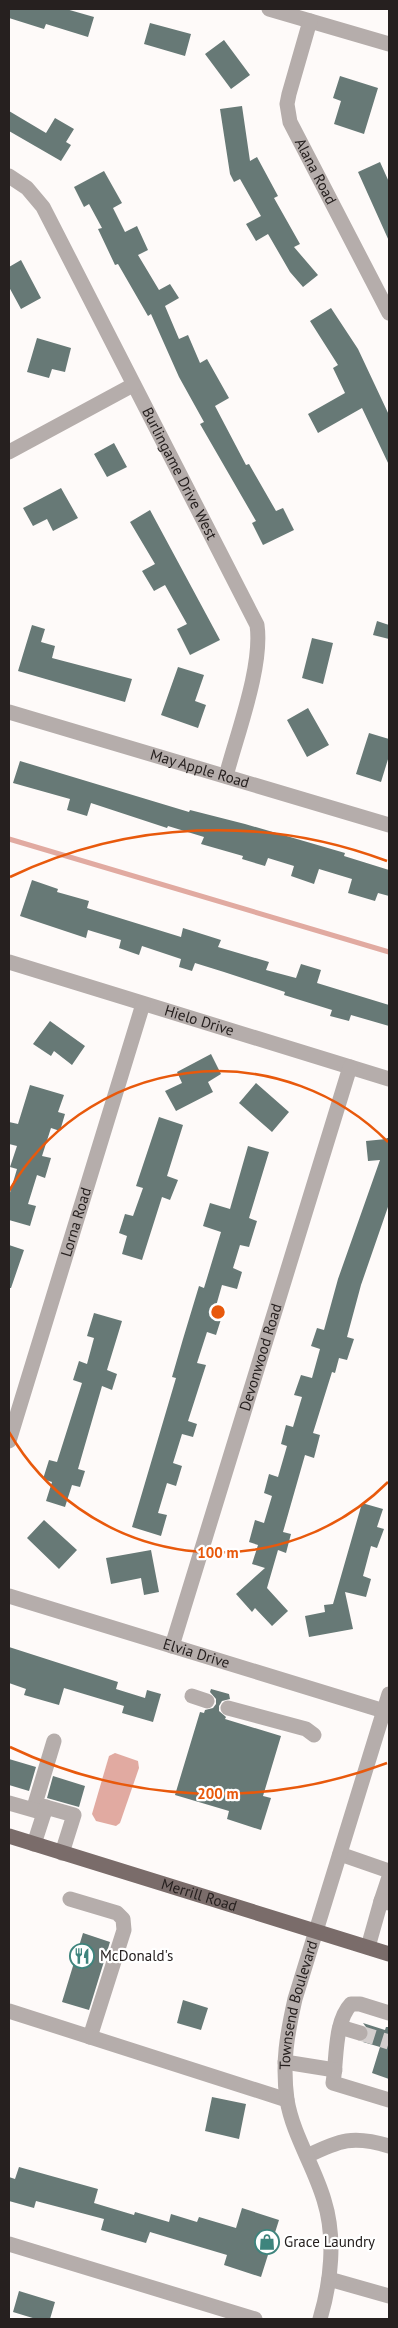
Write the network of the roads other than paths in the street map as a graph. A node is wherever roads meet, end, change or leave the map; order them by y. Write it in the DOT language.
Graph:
graph roads {
  1 [pos="269,9"];
  2 [pos="310,21"];
  3 [pos="389,44"];
  4 [pos="9,176"];
  5 [pos="389,313"];
  6 [pos="133,385"];
  7 [pos="9,452"];
  8 [pos="9,712"];
  9 [pos="226,776"];
  10 [pos="389,825"];
  11 [pos="9,962"];
  12 [pos="143,1004"];
  13 [pos="350,1067"];
  14 [pos="389,1079"];
  15 [pos="9,1441"];
  16 [pos="9,1596"];
  17 [pos="172,1646"];
  18 [pos="389,1694"];
  19 [pos="192,1696"];
  20 [pos="208,1701"];
  21 [pos="228,1708"];
  22 [pos="384,1712"];
  23 [pos="314,1735"];
  24 [pos="54,1741"];
  25 [pos="9,1803"];
  26 [pos="45,1810"];
  27 [pos="9,1836"];
  28 [pos="34,1844"];
  29 [pos="62,1853"];
  30 [pos="340,1854"];
  31 [pos="389,1871"];
  32 [pos="389,1877"];
  33 [pos="70,1899"];
  34 [pos="385,1902"];
  35 [pos="316,1931"];
  36 [pos="368,1947"];
  37 [pos="389,1954"];
  38 [pos="9,2011"];
  39 [pos="389,2013"];
  40 [pos="340,2027"];
  41 [pos="360,2033"];
  42 [pos="90,2037"];
  43 [pos="285,2062"];
  44 [pos="335,2070"];
  45 [pos="288,2100"];
  46 [pos="389,2100"];
  47 [pos="389,2146"];
  48 [pos="307,2156"];
  49 [pos="9,2244"];
  50 [pos="329,2279"];
  51 [pos="389,2296"];
  52 [pos="213,2313"];
  53 [pos="255,2319"];
  54 [pos="320,2319"];
  1 -- 2 [label="street"];
  2 -- 3 [label="street"];
  2 -- 5 [label="street, Alana Road"];
  4 -- 6 [label="street, Burlingame Drive West"];
  6 -- 7 [label="street"];
  6 -- 9 [label="street, Burlingame Drive West"];
  8 -- 9 [label="street, May Apple Road"];
  9 -- 10 [label="street, May Apple Road"];
  11 -- 12 [label="street, Hielo Drive"];
  12 -- 13 [label="street, Hielo Drive"];
  12 -- 15 [label="street, Lorna Road"];
  13 -- 14 [label="street, Hielo Drive"];
  13 -- 17 [label="street, Devonwood Road"];
  16 -- 17 [label="street, Elvia Drive"];
  17 -- 22 [label="street, Elvia Drive"];
  18 -- 22 [label="street, Townsend Boulevard"];
  19 -- 20 [label="street"];
  21 -- 23 [label="street"];
  22 -- 30 [label="street, Townsend Boulevard"];
  24 -- 26 [label="street"];
  25 -- 26 [label="street"];
  26 -- 28 [label="street"];
  26 -- 29 [label="street"];
  27 -- 28 [label="main road, Merrill Road"];
  28 -- 29 [label="main road, Merrill Road"];
  29 -- 35 [label="main road, Merrill Road"];
  30 -- 31 [label="street"];
  30 -- 35 [label="street, Townsend Boulevard"];
  32 -- 34 [label="street"];
  33 -- 42 [label="street"];
  34 -- 36 [label="street"];
  35 -- 36 [label="main road, Merrill Road"];
  35 -- 43 [label="street, Townsend Boulevard"];
  36 -- 37 [label="main road, Merrill Road"];
  38 -- 42 [label="street"];
  39 -- 40 [label="street"];
  40 -- 41 [label="street"];
  40 -- 44 [label="street"];
  42 -- 45 [label="street"];
  43 -- 44 [label="street"];
  43 -- 45 [label="street, Townsend Boulevard"];
  44 -- 46 [label="street"];
  45 -- 48 [label="street, Townsend Boulevard"];
  47 -- 48 [label="street"];
  48 -- 50 [label="street, Townsend Boulevard"];
  49 -- 52 [label="street"];
  50 -- 51 [label="street"];
  50 -- 54 [label="street, Townsend Boulevard"];
  52 -- 53 [label="street"];
}
